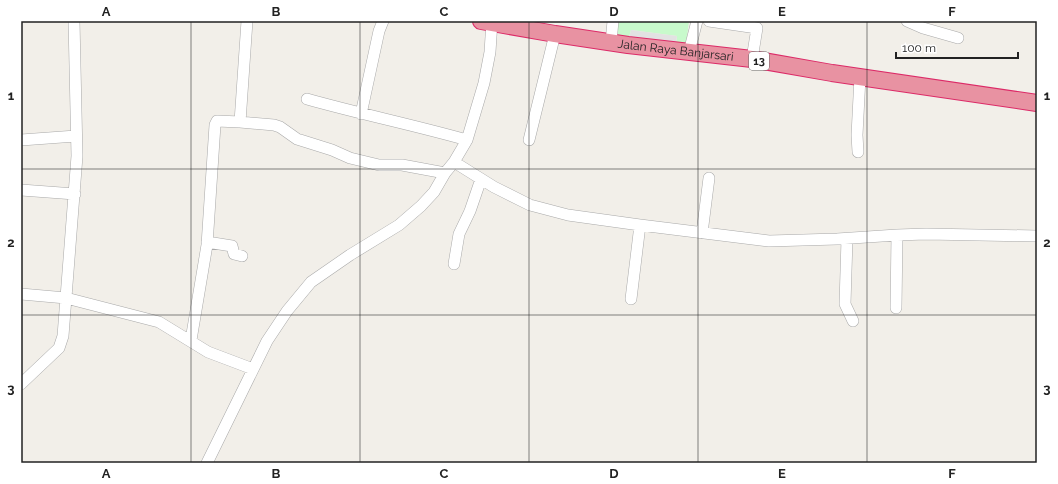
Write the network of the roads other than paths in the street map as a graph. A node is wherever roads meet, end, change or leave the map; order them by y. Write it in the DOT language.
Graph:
graph roads {
  1 [pos="74,21"];
  2 [pos="247,21"];
  3 [pos="383,21"];
  4 [pos="613,21"];
  5 [pos="697,21"];
  6 [pos="709,21"];
  7 [pos="907,21"];
  8 [pos="488,22"];
  9 [pos="758,24"];
  10 [pos="555,34"];
  11 [pos="958,38"];
  12 [pos="611,42"];
  13 [pos="689,52"];
  14 [pos="752,59"];
  15 [pos="860,77"];
  16 [pos="306,99"];
  17 [pos="1037,103"];
  18 [pos="361,114"];
  19 [pos="246,122"];
  20 [pos="76,136"];
  21 [pos="21,140"];
  22 [pos="467,140"];
  23 [pos="529,140"];
  24 [pos="858,152"];
  25 [pos="454,162"];
  26 [pos="445,173"];
  27 [pos="709,178"];
  28 [pos="481,179"];
  29 [pos="21,190"];
  30 [pos="74,194"];
  31 [pos="640,225"];
  32 [pos="702,233"];
  33 [pos="897,235"];
  34 [pos="1037,236"];
  35 [pos="847,239"];
  36 [pos="207,242"];
  37 [pos="242,256"];
  38 [pos="454,264"];
  39 [pos="21,294"];
  40 [pos="66,298"];
  41 [pos="631,299"];
  42 [pos="896,308"];
  43 [pos="853,321"];
  44 [pos="191,340"];
  45 [pos="253,369"];
  46 [pos="21,384"];
  47 [pos="207,463"];
  1 -- 20 [label="street"];
  2 -- 19 [label="street"];
  3 -- 18 [label="street"];
  4 -- 12 [label="street"];
  5 -- 13 [label="street"];
  6 -- 9 [label="street"];
  7 -- 11 [label="street"];
  8 -- 10 [label="highway, Jalan Raya Banjarsari / 13"];
  8 -- 22 [label="street"];
  9 -- 14 [label="street"];
  10 -- 12 [label="highway, Jalan Raya Banjarsari / 13"];
  10 -- 23 [label="street"];
  12 -- 13 [label="highway, Jalan Raya Banjarsari / 13"];
  13 -- 14 [label="highway, Jalan Raya Banjarsari / 13"];
  14 -- 15 [label="highway, Jalan Raya Banjarsari / 13"];
  15 -- 17 [label="highway, Jalan Raya Banjarsari / 13"];
  15 -- 24 [label="street"];
  16 -- 18 [label="street"];
  18 -- 22 [label="street"];
  19 -- 26 [label="street"];
  19 -- 36 [label="street"];
  20 -- 21 [label="street"];
  20 -- 30 [label="street"];
  22 -- 25 [label="street"];
  25 -- 26 [label="street"];
  25 -- 28 [label="street"];
  26 -- 45 [label="street"];
  27 -- 32 [label="street"];
  28 -- 31 [label="street"];
  28 -- 38 [label="street"];
  29 -- 30 [label="street"];
  30 -- 40 [label="street"];
  31 -- 32 [label="street"];
  31 -- 41 [label="street"];
  32 -- 35 [label="street"];
  33 -- 34 [label="street"];
  33 -- 35 [label="street"];
  33 -- 42 [label="street"];
  35 -- 43 [label="street"];
  36 -- 37 [label="street"];
  36 -- 44 [label="street"];
  39 -- 40 [label="street"];
  40 -- 44 [label="street"];
  40 -- 46 [label="street"];
  44 -- 45 [label="street"];
  45 -- 47 [label="street"];
}
